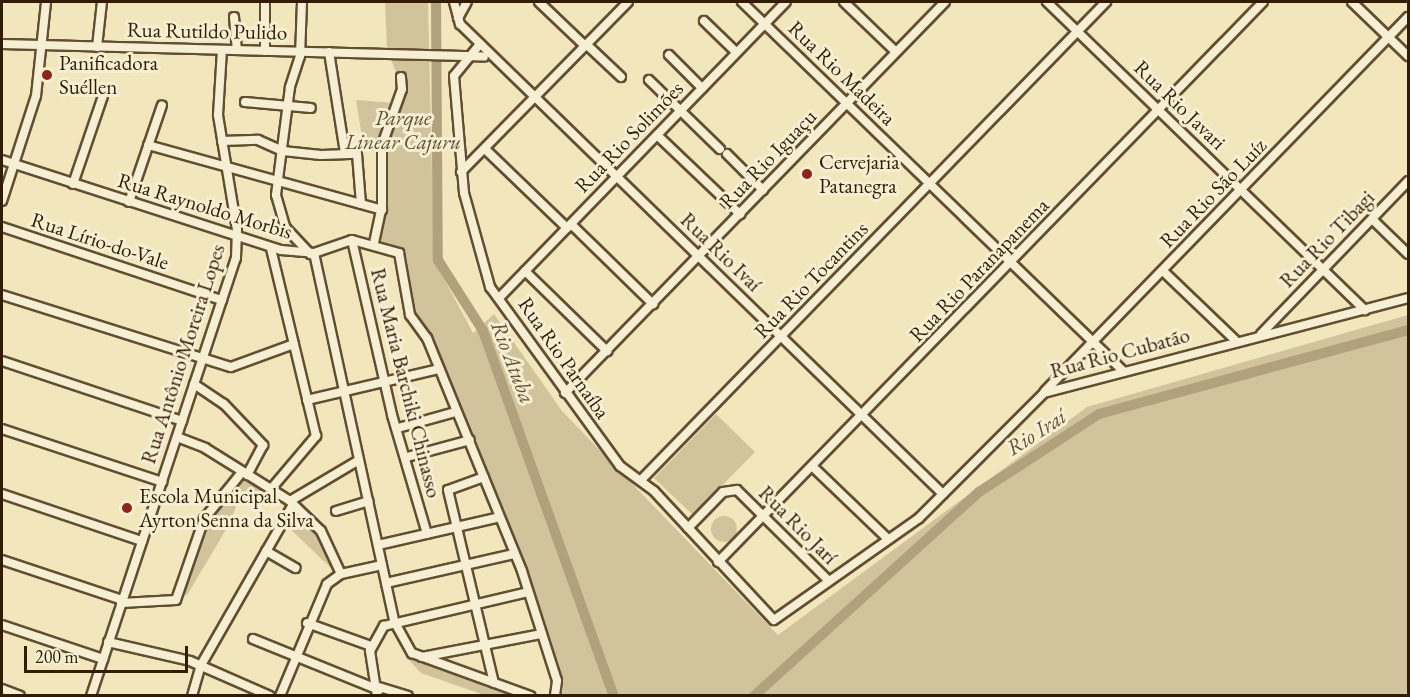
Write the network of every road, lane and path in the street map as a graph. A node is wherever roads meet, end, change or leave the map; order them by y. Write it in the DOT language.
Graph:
graph roads {
  1 [pos="46,2"];
  2 [pos="102,2"];
  3 [pos="265,2"];
  4 [pos="302,2"];
  5 [pos="454,2"];
  6 [pos="467,2"];
  7 [pos="539,2"];
  8 [pos="628,2"];
  9 [pos="742,2"];
  10 [pos="786,2"];
  11 [pos="844,2"];
  12 [pos="945,2"];
  13 [pos="1047,2"];
  14 [pos="1106,2"];
  15 [pos="1263,2"];
  16 [pos="1352,2"];
  17 [pos="234,17"];
  18 [pos="1408,17"];
  19 [pos="458,18"];
  20 [pos="704,21"];
  21 [pos="764,23"];
  22 [pos="1077,31"];
  23 [pos="1389,37"];
  24 [pos="2,44"];
  25 [pos="42,45"];
  26 [pos="585,45"];
  27 [pos="97,46"];
  28 [pos="222,50"];
  29 [pos="237,50"];
  30 [pos="265,51"];
  31 [pos="481,51"];
  32 [pos="301,52"];
  33 [pos="330,52"];
  34 [pos="736,52"];
  35 [pos="896,52"];
  36 [pos="669,54"];
  37 [pos="468,56"];
  38 [pos="1408,56"];
  39 [pos="401,77"];
  40 [pos="621,77"];
  41 [pos="649,80"];
  42 [pos="702,88"];
  43 [pos="103,96"];
  44 [pos="535,97"];
  45 [pos="245,102"];
  46 [pos="288,104"];
  47 [pos="847,104"];
  48 [pos="162,105"];
  49 [pos="311,108"];
  50 [pos="680,110"];
  51 [pos="1159,110"];
  52 [pos="657,135"];
  53 [pos="222,141"];
  54 [pos="148,145"];
  55 [pos="485,149"];
  56 [pos="283,150"];
  57 [pos="345,153"];
  58 [pos="2,160"];
  59 [pos="14,164"];
  60 [pos="227,170"];
  61 [pos="461,172"];
  62 [pos="617,176"];
  63 [pos="1408,181"];
  64 [pos="277,183"];
  65 [pos="929,183"];
  66 [pos="74,184"];
  67 [pos="763,190"];
  68 [pos="1242,190"];
  69 [pos="2,201"];
  70 [pos="129,202"];
  71 [pos="361,204"];
  72 [pos="382,210"];
  73 [pos="740,214"];
  74 [pos="1372,219"];
  75 [pos="569,226"];
  76 [pos="2,227"];
  77 [pos="238,238"];
  78 [pos="352,240"];
  79 [pos="374,243"];
  80 [pos="271,248"];
  81 [pos="312,254"];
  82 [pos="1408,254"];
  83 [pos="699,256"];
  84 [pos="1011,262"];
  85 [pos="1322,268"];
  86 [pos="525,271"];
  87 [pos="1163,271"];
  88 [pos="2,295"];
  89 [pos="499,298"];
  90 [pos="1408,298"];
  91 [pos="222,300"];
  92 [pos="653,303"];
  93 [pos="1365,310"];
  94 [pos="1267,330"];
  95 [pos="782,335"];
  96 [pos="1235,340"];
  97 [pos="1095,343"];
  98 [pos="294,344"];
  99 [pos="607,351"];
  100 [pos="2,361"];
  101 [pos="202,362"];
  102 [pos="439,369"];
  103 [pos="1123,371"];
  104 [pos="383,382"];
  105 [pos="194,384"];
  106 [pos="344,391"];
  107 [pos="566,393"];
  108 [pos="1044,393"];
  109 [pos="307,400"];
  110 [pos="455,412"];
  111 [pos="864,414"];
  112 [pos="182,421"];
  113 [pos="398,428"];
  114 [pos="2,429"];
  115 [pos="177,437"];
  116 [pos="470,440"];
  117 [pos="407,457"];
  118 [pos="359,460"];
  119 [pos="813,467"];
  120 [pos="245,473"];
  121 [pos="484,477"];
  122 [pos="641,480"];
  123 [pos="162,482"];
  124 [pos="271,489"];
  125 [pos="2,494"];
  126 [pos="943,494"];
  127 [pos="368,501"];
  128 [pos="291,503"];
  129 [pos="336,511"];
  130 [pos="765,516"];
  131 [pos="496,518"];
  132 [pos="460,526"];
  133 [pos="688,528"];
  134 [pos="427,534"];
  135 [pos="887,538"];
  136 [pos="142,541"];
  137 [pos="378,545"];
  138 [pos="266,551"];
  139 [pos="513,554"];
  140 [pos="2,560"];
  141 [pos="718,562"];
  142 [pos="468,564"];
  143 [pos="382,565"];
  144 [pos="296,568"];
  145 [pos="341,574"];
  146 [pos="829,581"];
  147 [pos="386,583"];
  148 [pos="528,592"];
  149 [pos="122,602"];
  150 [pos="477,603"];
  151 [pos="774,620"];
  152 [pos="394,621"];
  153 [pos="307,623"];
  154 [pos="2,625"];
  155 [pos="542,634"];
  156 [pos="253,639"];
  157 [pos="108,642"];
  158 [pos="486,645"];
  159 [pos="371,646"];
  160 [pos="421,657"];
  161 [pos="103,659"];
  162 [pos="298,660"];
  163 [pos="201,664"];
  164 [pos="494,682"];
  165 [pos="2,689"];
  166 [pos="378,691"];
  167 [pos="20,696"];
  168 [pos="91,696"];
  169 [pos="192,696"];
  170 [pos="270,696"];
  171 [pos="280,696"];
  172 [pos="408,696"];
  173 [pos="530,696"];
  174 [pos="555,696"];
  1 -- 25 [label="street"];
  2 -- 27 [label="street"];
  3 -- 30 [label="street"];
  4 -- 32 [label="street"];
  5 -- 19 [label="street"];
  6 -- 19 [label="street"];
  7 -- 26 [label="street"];
  8 -- 26 [label="street"];
  9 -- 21 [label="street, Rua Rio Madeira"];
  10 -- 21 [label="street, Rua Rio Solimões"];
  11 -- 35 [label="street"];
  12 -- 35 [label="street, Rua Rio Iguaçu"];
  13 -- 22 [label="street, Rua Rio Javari"];
  14 -- 22 [label="street, Rua Rio Tocantins"];
  15 -- 51 [label="street, Rua Rio Paranapanema"];
  16 -- 23 [label="street"];
  17 -- 29 [label="street"];
  18 -- 23 [label="street, Rua Rio São Luíz"];
  19 -- 31 [label="street, Rua Rio Ivaí"];
  20 -- 34 [label="street"];
  21 -- 34 [label="street, Rua Rio Solimões"];
  21 -- 47 [label="street, Rua Rio Madeira"];
  22 -- 51 [label="street, Rua Rio Javari"];
  22 -- 65 [label="street, Rua Rio Tocantins"];
  23 -- 38 [label="street"];
  23 -- 68 [label="street, Rua Rio São Luíz"];
  24 -- 25 [label="street, Rua Rutildo Pulido"];
  25 -- 27 [label="street, Rua Rutildo Pulido"];
  25 -- 59 [label="street"];
  26 -- 40 [label="street"];
  26 -- 44 [label="street"];
  27 -- 28 [label="street, Rua Rutildo Pulido"];
  28 -- 29 [label="street, Rua Rutildo Pulido"];
  28 -- 53 [label="street, Rua Antônio Moreira Lopes"];
  29 -- 30 [label="street, Rua Rutildo Pulido"];
  30 -- 32 [label="street, Rua Rutildo Pulido"];
  31 -- 37 [label="street"];
  31 -- 44 [label="street, Rua Rio Ivaí"];
  32 -- 33 [label="street, Rua Rutildo Pulido"];
  32 -- 46 [label="street"];
  33 -- 37 [label="street, Rua Rutildo Pulido"];
  33 -- 57 [label="street"];
  34 -- 42 [label="street, Rua Rio Solimões"];
  35 -- 47 [label="street, Rua Rio Iguaçu"];
  36 -- 42 [label="street"];
  37 -- 61 [label="street, Rua Rio Parnaíba"];
  39 -- 72 [label="street"];
  41 -- 50 [label="street"];
  42 -- 50 [label="street, Rua Rio Solimões"];
  43 -- 66 [label="street"];
  44 -- 55 [label="street"];
  44 -- 62 [label="street, Rua Rio Ivaí"];
  45 -- 46 [label="street"];
  46 -- 49 [label="street"];
  46 -- 56 [label="street"];
  47 -- 65 [label="street, Rua Rio Madeira"];
  47 -- 67 [label="street, Rua Rio Iguaçu"];
  48 -- 54 [label="street"];
  50 -- 52 [label="street, Rua Rio Solimões"];
  50 -- 67 [label="street"];
  51 -- 68 [label="street, Rua Rio Javari"];
  51 -- 84 [label="street, Rua Rio Paranapanema"];
  52 -- 62 [label="street, Rua Rio Solimões"];
  52 -- 73 [label="street"];
  53 -- 56 [label="street"];
  53 -- 60 [label="street, Rua Antônio Moreira Lopes"];
  54 -- 60 [label="street"];
  54 -- 70 [label="street"];
  55 -- 61 [label="street"];
  55 -- 75 [label="street"];
  56 -- 57 [label="street"];
  56 -- 64 [label="street"];
  57 -- 71 [label="street"];
  58 -- 59 [label="street, Rua Raynoldo Morbis"];
  59 -- 66 [label="street, Rua Raynoldo Morbis"];
  59 -- 69 [label="street"];
  60 -- 64 [label="street"];
  60 -- 77 [label="street, Rua Antônio Moreira Lopes"];
  61 -- 89 [label="street, Rua Rio Parnaíba"];
  62 -- 75 [label="street, Rua Rio Solimões"];
  62 -- 83 [label="street, Rua Rio Ivaí"];
  63 -- 74 [label="street, Rua Rio Tibagi"];
  64 -- 71 [label="street"];
  64 -- 81 [label="street"];
  65 -- 84 [label="street, Rua Rio Madeira"];
  65 -- 95 [label="street, Rua Rio Tocantins"];
  66 -- 70 [label="street, Rua Raynoldo Morbis"];
  67 -- 73 [label="street, Rua Rio Iguaçu"];
  68 -- 85 [label="street, Rua Rio Javari"];
  68 -- 87 [label="street, Rua Rio São Luíz"];
  70 -- 77 [label="street, Rua Raynoldo Morbis"];
  71 -- 72 [label="street"];
  72 -- 79 [label="street"];
  73 -- 83 [label="street, Rua Rio Iguaçu"];
  74 -- 82 [label="street"];
  74 -- 85 [label="street, Rua Rio Tibagi"];
  75 -- 86 [label="street, Rua Rio Solimões"];
  75 -- 92 [label="street"];
  76 -- 91 [label="street, Rua Lírio-do-Vale"];
  77 -- 80 [label="street, Rua Raynoldo Morbis"];
  77 -- 91 [label="street, Rua Antônio Moreira Lopes"];
  78 -- 79 [label="street, Rua Raynoldo Morbis"];
  78 -- 81 [label="street, Rua Raynoldo Morbis"];
  78 -- 104 [label="street, Rua Maria Barchiki Chinasso"];
  79 -- 102 [label="street, Rua Raynoldo Morbis"];
  80 -- 81 [label="street, Rua Raynoldo Morbis"];
  80 -- 98 [label="street"];
  81 -- 106 [label="street"];
  83 -- 92 [label="street, Rua Rio Iguaçu"];
  83 -- 95 [label="street, Rua Rio Ivaí"];
  84 -- 97 [label="street, Rua Rio Madeira"];
  84 -- 111 [label="street, Rua Rio Paranapanema"];
  85 -- 93 [label="street, Rua Rio Javari"];
  85 -- 94 [label="street, Rua Rio Tibagi"];
  86 -- 89 [label="street, Rua Rio Solimões"];
  86 -- 99 [label="street"];
  87 -- 96 [label="street"];
  87 -- 97 [label="street, Rua Rio São Luíz"];
  88 -- 101 [label="street"];
  89 -- 107 [label="street, Rua Rio Parnaíba"];
  90 -- 93 [label="street, Rua Rio Cubatão"];
  91 -- 101 [label="street, Rua Antônio Moreira Lopes"];
  92 -- 99 [label="street, Rua Rio Iguaçu"];
  93 -- 94 [label="street, Rua Rio Cubatão"];
  94 -- 96 [label="street, Rua Rio Cubatão"];
  95 -- 111 [label="street, Rua Rio Ivaí"];
  95 -- 122 [label="street, Rua Rio Tocantins"];
  96 -- 103 [label="street, Rua Rio Cubatão"];
  97 -- 103 [label="street, Rua Rio Madeira"];
  97 -- 108 [label="street, Rua Rio São Luíz"];
  98 -- 101 [label="street"];
  98 -- 109 [label="street"];
  99 -- 107 [label="street, Rua Rio Iguaçu"];
  100 -- 112 [label="street"];
  101 -- 105 [label="street, Rua Antônio Moreira Lopes"];
  102 -- 104 [label="street"];
  102 -- 110 [label="street"];
  103 -- 108 [label="street, Rua Rio Cubatão"];
  104 -- 106 [label="street"];
  104 -- 113 [label="street, Rua Maria Barchiki Chinasso"];
  105 -- 112 [label="street, Rua Antônio Moreira Lopes"];
  105 -- 120 [label="street"];
  106 -- 109 [label="street"];
  106 -- 118 [label="street"];
  107 -- 122 [label="street, Rua Rio Parnaíba"];
  108 -- 126 [label="street, Rua Rio Cubatão"];
  109 -- 124 [label="street"];
  110 -- 113 [label="street"];
  110 -- 116 [label="street"];
  111 -- 119 [label="street, Rua Rio Paranapanema"];
  111 -- 126 [label="street, Rua Rio Ivaí"];
  112 -- 115 [label="street, Rua Antônio Moreira Lopes"];
  113 -- 117 [label="street, Rua Maria Barchiki Chinasso"];
  114 -- 123 [label="street"];
  115 -- 120 [label="street"];
  115 -- 123 [label="street, Rua Antônio Moreira Lopes"];
  116 -- 117 [label="street"];
  116 -- 121 [label="street"];
  117 -- 134 [label="street, Rua Maria Barchiki Chinasso"];
  118 -- 127 [label="street"];
  118 -- 128 [label="street"];
  119 -- 130 [label="street, Rua Rio Paranapanema"];
  119 -- 135 [label="street"];
  120 -- 124 [label="street"];
  120 -- 149 [label="street"];
  121 -- 131 [label="street"];
  121 -- 132 [label="street"];
  122 -- 133 [label="street, Rua Rio Parnaíba"];
  123 -- 136 [label="street, Rua Antônio Moreira Lopes"];
  124 -- 128 [label="street"];
  125 -- 136 [label="street"];
  126 -- 135 [label="street, Rua Rio Cubatão"];
  127 -- 129 [label="street"];
  127 -- 137 [label="street"];
  128 -- 138 [label="street"];
  128 -- 145 [label="street"];
  130 -- 133 [label="street, Rua Rio Jarí"];
  130 -- 141 [label="street, Rua Rio Paranapanema"];
  130 -- 146 [label="street, Rua Rio Jarí"];
  131 -- 132 [label="street"];
  131 -- 139 [label="street"];
  132 -- 134 [label="street"];
  132 -- 142 [label="street"];
  133 -- 141 [label="street, Rua Rio Parnaíba"];
  134 -- 137 [label="street"];
  135 -- 146 [label="street, Rua Rio Cubatão"];
  136 -- 149 [label="street, Rua Antônio Moreira Lopes"];
  137 -- 143 [label="street"];
  138 -- 144 [label="street"];
  138 -- 163 [label="street"];
  139 -- 142 [label="street"];
  139 -- 148 [label="street"];
  140 -- 149 [label="street"];
  141 -- 151 [label="street, Rua Rio Parnaíba"];
  142 -- 147 [label="street"];
  142 -- 150 [label="street"];
  143 -- 145 [label="street"];
  143 -- 147 [label="street"];
  145 -- 153 [label="street"];
  146 -- 151 [label="street, Rua Rio Cubatão"];
  147 -- 152 [label="street"];
  148 -- 150 [label="street"];
  148 -- 155 [label="street"];
  149 -- 157 [label="street, Rua Antônio Moreira Lopes"];
  150 -- 152 [label="street"];
  150 -- 158 [label="street"];
  152 -- 159 [label="street"];
  152 -- 160 [label="street"];
  153 -- 159 [label="street"];
  153 -- 162 [label="street"];
  154 -- 161 [label="street"];
  155 -- 158 [label="street"];
  155 -- 174 [label="street"];
  156 -- 162 [label="street"];
  157 -- 161 [label="street, Rua Antônio Moreira Lopes"];
  157 -- 163 [label="street"];
  158 -- 160 [label="street"];
  158 -- 164 [label="street"];
  159 -- 166 [label="street"];
  160 -- 164 [label="street"];
  161 -- 168 [label="street, Rua Antônio Moreira Lopes"];
  162 -- 166 [label="street"];
  162 -- 171 [label="street"];
  163 -- 169 [label="street"];
  163 -- 170 [label="street"];
  164 -- 173 [label="street"];
  165 -- 167 [label="street"];
  166 -- 172 [label="street"];
}
